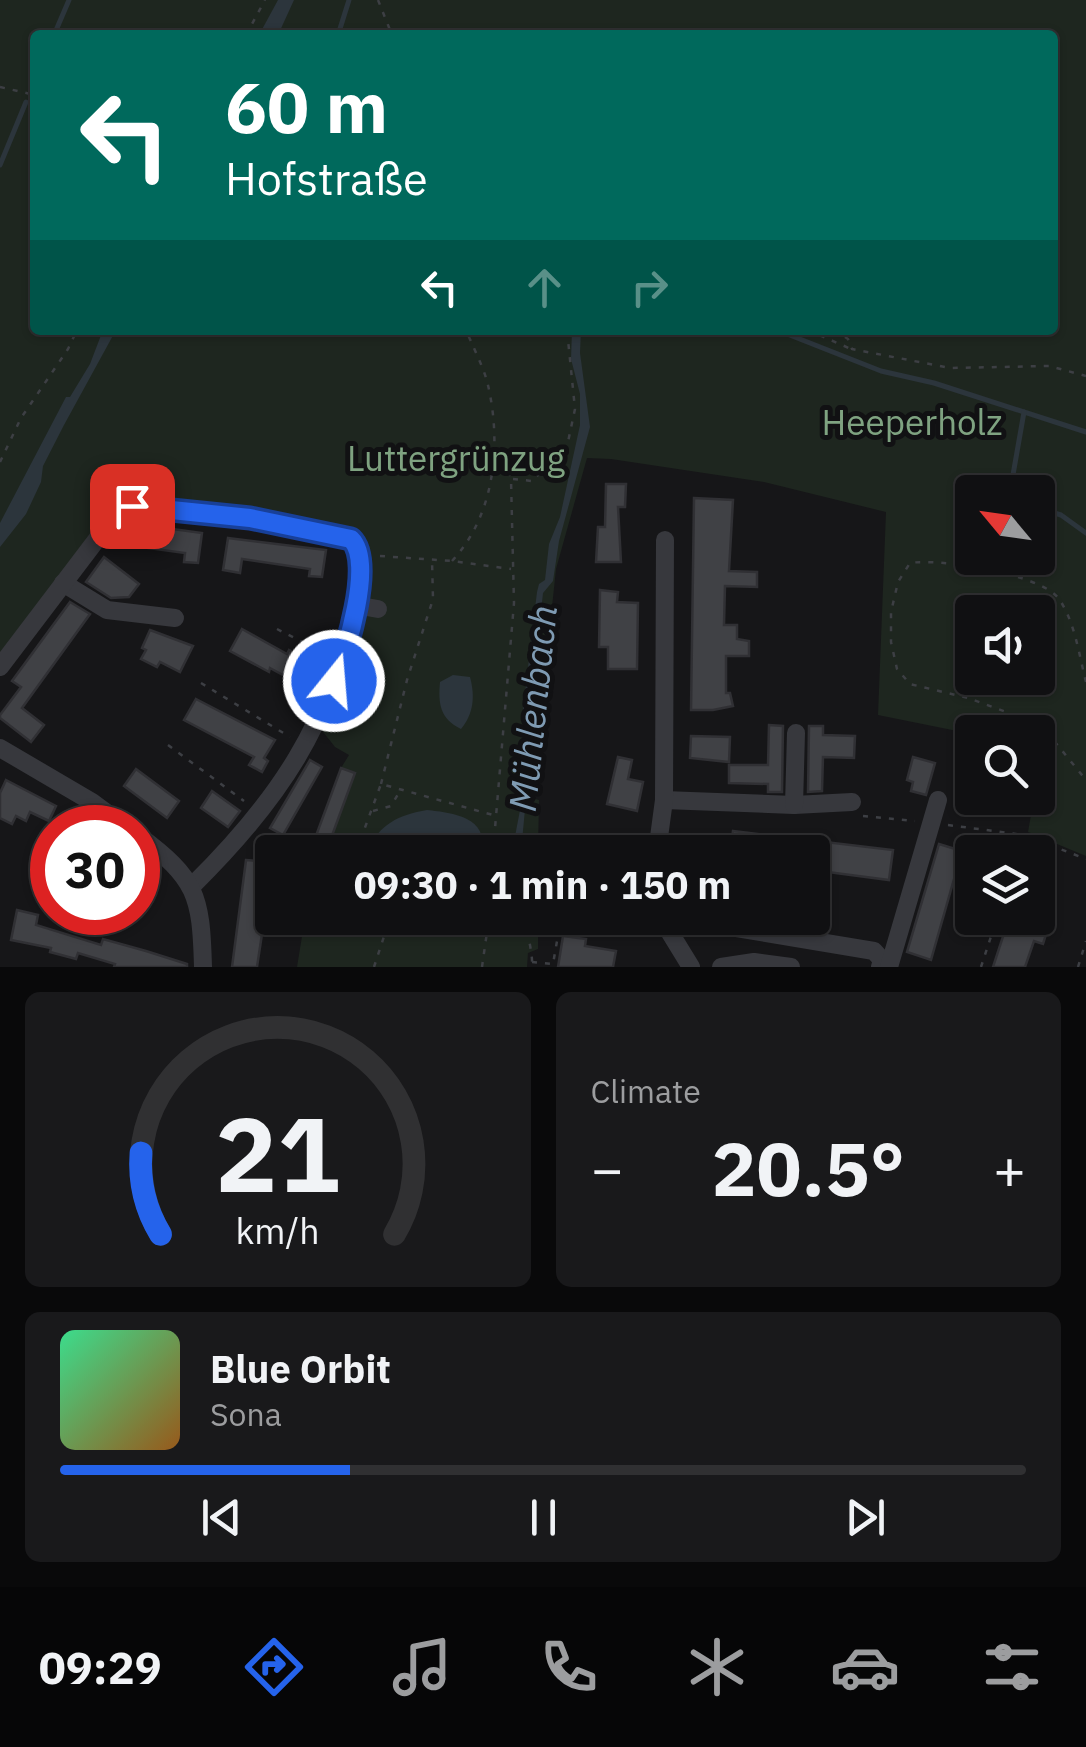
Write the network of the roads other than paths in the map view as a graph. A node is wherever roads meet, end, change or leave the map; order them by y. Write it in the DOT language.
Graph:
graph roads {
  1 [pos="665,540"];
  2 [pos="63,583"];
  3 [pos="355,605"];
  4 [pos="378,610"];
  5 [pos="175,618"];
  6 [pos="0,667"];
  7 [pos="796,732"];
  8 [pos="0,748"];
  9 [pos="664,800"];
  10 [pos="938,800"];
  11 [pos="852,802"];
  12 [pos="96,805"];
  13 [pos="794,806"];
  14 [pos="660,835"];
  15 [pos="160,855"];
  16 [pos="193,885"];
  17 [pos="676,935"];
  18 [pos="772,935"];
  19 [pos="202,967"];
  20 [pos="691,967"];
  21 [pos="720,967"];
  22 [pos="791,967"];
  23 [pos="880,967"];
  24 [pos="890,967"];
  1 -- 9 [label="street"];
  2 -- 3 [label="street"];
  2 -- 5 [label="street"];
  2 -- 6 [label="street"];
  3 -- 4 [label="street"];
  3 -- 16 [label="street"];
  7 -- 13 [label="street"];
  8 -- 12 [label="street"];
  9 -- 13 [label="street"];
  9 -- 14 [label="street"];
  10 -- 24 [label="street"];
  11 -- 13 [label="street"];
  15 -- 16 [label="street"];
  16 -- 19 [label="street"];
  17 -- 20 [label="street"];
  18 -- 23 [label="street"];
  21 -- 22 [label="street"];
}
